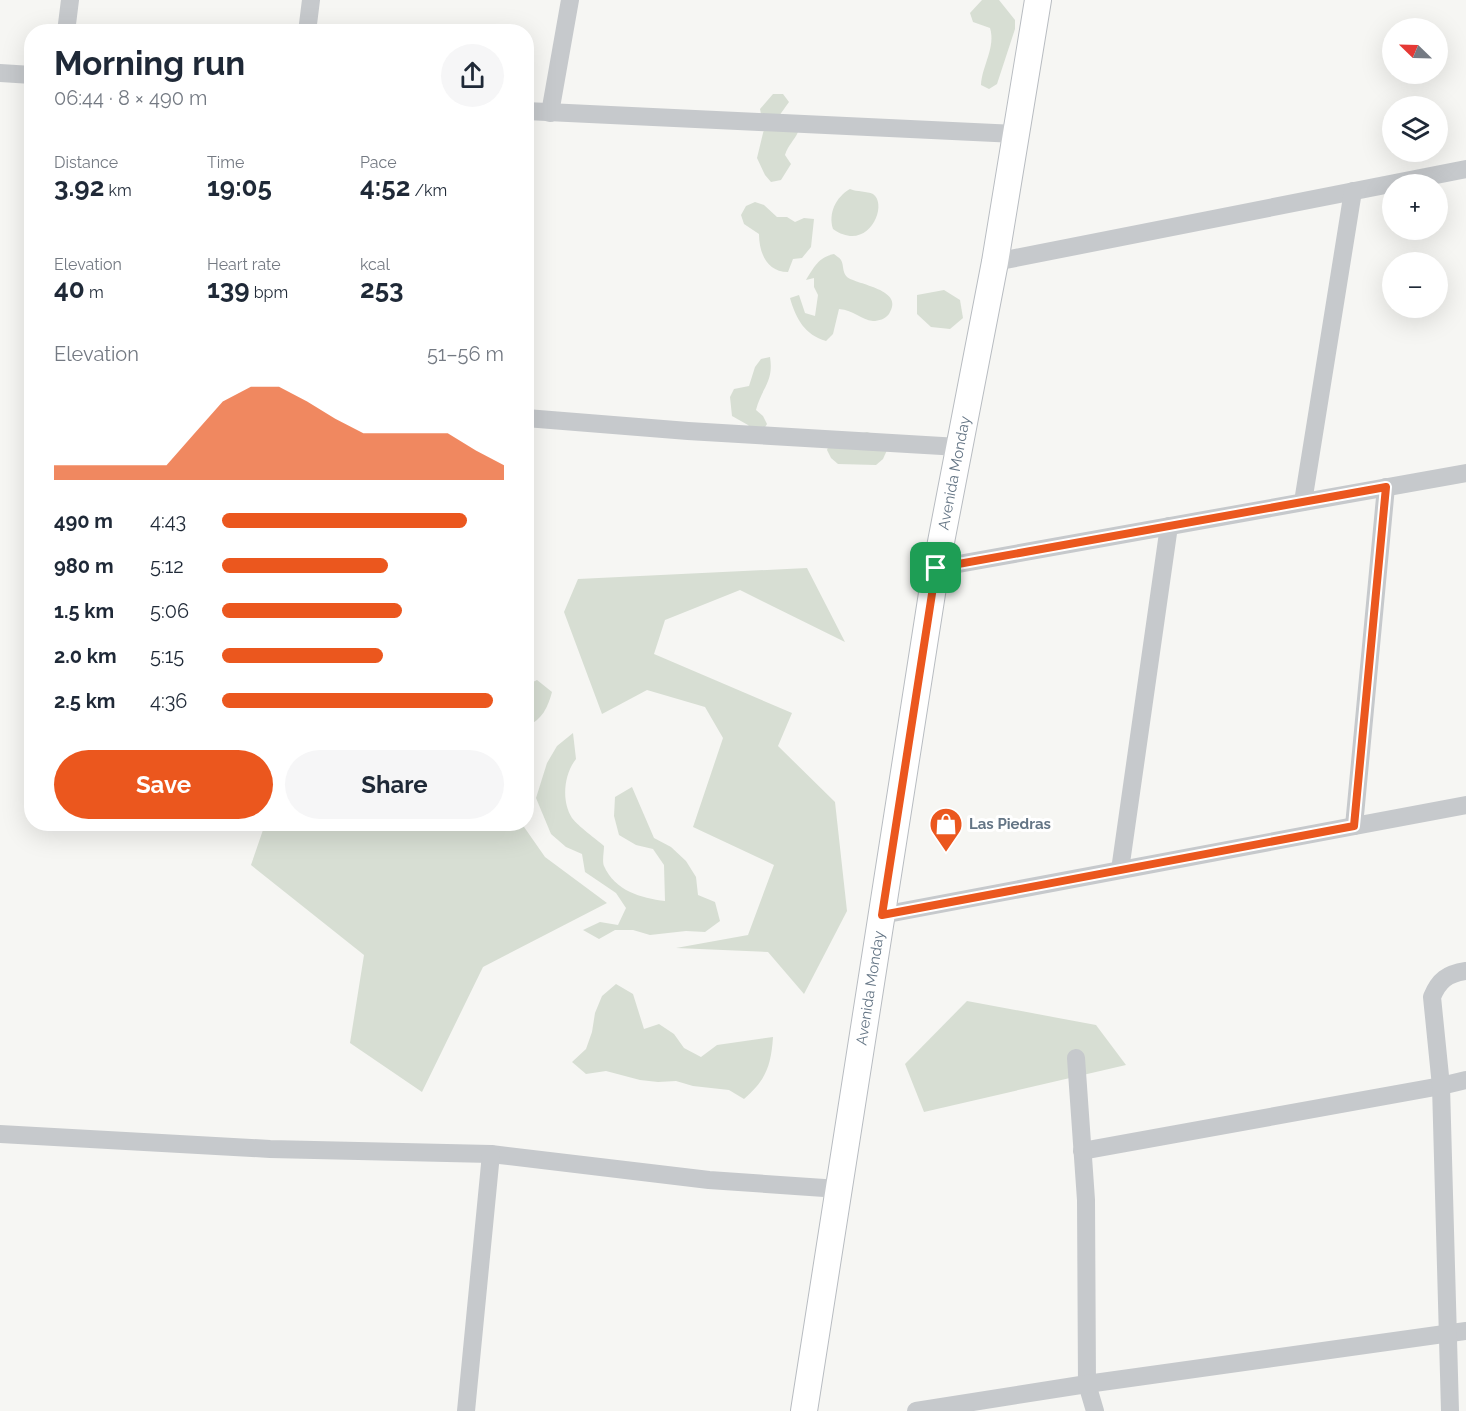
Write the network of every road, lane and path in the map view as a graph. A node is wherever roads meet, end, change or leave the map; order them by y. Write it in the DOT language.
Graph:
graph roads {
  1 [pos="70,0"];
  2 [pos="310,0"];
  3 [pos="570,0"];
  4 [pos="1038,0"];
  5 [pos="67,24"];
  6 [pos="308,24"];
  7 [pos="0,73"];
  8 [pos="24,74"];
  9 [pos="534,111"];
  10 [pos="550,112"];
  11 [pos="1016,134"];
  12 [pos="1466,169"];
  13 [pos="1353,191"];
  14 [pos="995,262"];
  15 [pos="534,419"];
  16 [pos="959,447"];
  17 [pos="1466,473"];
  18 [pos="1386,487"];
  19 [pos="1303,502"];
  20 [pos="1169,526"];
  21 [pos="936,568"];
  22 [pos="1466,805"];
  23 [pos="1354,826"];
  24 [pos="1120,870"];
  25 [pos="882,915"];
  26 [pos="1466,971"];
  27 [pos="1076,1058"];
  28 [pos="1466,1080"];
  29 [pos="1441,1086"];
  30 [pos="0,1134"];
  31 [pos="1082,1151"];
  32 [pos="491,1154"];
  33 [pos="839,1190"];
  34 [pos="1466,1331"];
  35 [pos="1448,1334"];
  36 [pos="1087,1383"];
  37 [pos="466,1411"];
  38 [pos="804,1411"];
  39 [pos="916,1411"];
  40 [pos="1095,1411"];
  41 [pos="1450,1411"];
  1 -- 5 [label="street"];
  2 -- 6 [label="street"];
  3 -- 10 [label="street"];
  4 -- 11 [label="main road, Avenida Monday"];
  7 -- 8 [label="street"];
  9 -- 10 [label="street"];
  10 -- 11 [label="street"];
  11 -- 14 [label="main road, Avenida Monday"];
  12 -- 13 [label="street"];
  13 -- 14 [label="street"];
  13 -- 19 [label="street"];
  14 -- 16 [label="main road, Avenida Monday"];
  15 -- 16 [label="street"];
  16 -- 21 [label="main road, Avenida Monday"];
  17 -- 18 [label="street"];
  18 -- 19 [label="street"];
  18 -- 23 [label="street"];
  19 -- 20 [label="street"];
  20 -- 21 [label="street"];
  20 -- 24 [label="street"];
  21 -- 25 [label="main road, Avenida Monday"];
  22 -- 23 [label="street"];
  23 -- 24 [label="street"];
  24 -- 25 [label="street"];
  25 -- 33 [label="main road, Avenida Monday"];
  26 -- 29 [label="street"];
  27 -- 31 [label="street"];
  28 -- 29 [label="street"];
  29 -- 31 [label="street"];
  29 -- 35 [label="street"];
  30 -- 32 [label="street"];
  31 -- 36 [label="street"];
  32 -- 33 [label="street"];
  32 -- 37 [label="street"];
  33 -- 38 [label="main road, Avenida Monday"];
  34 -- 35 [label="street"];
  35 -- 36 [label="street"];
  35 -- 41 [label="street"];
  36 -- 39 [label="street"];
  36 -- 40 [label="street"];
}
